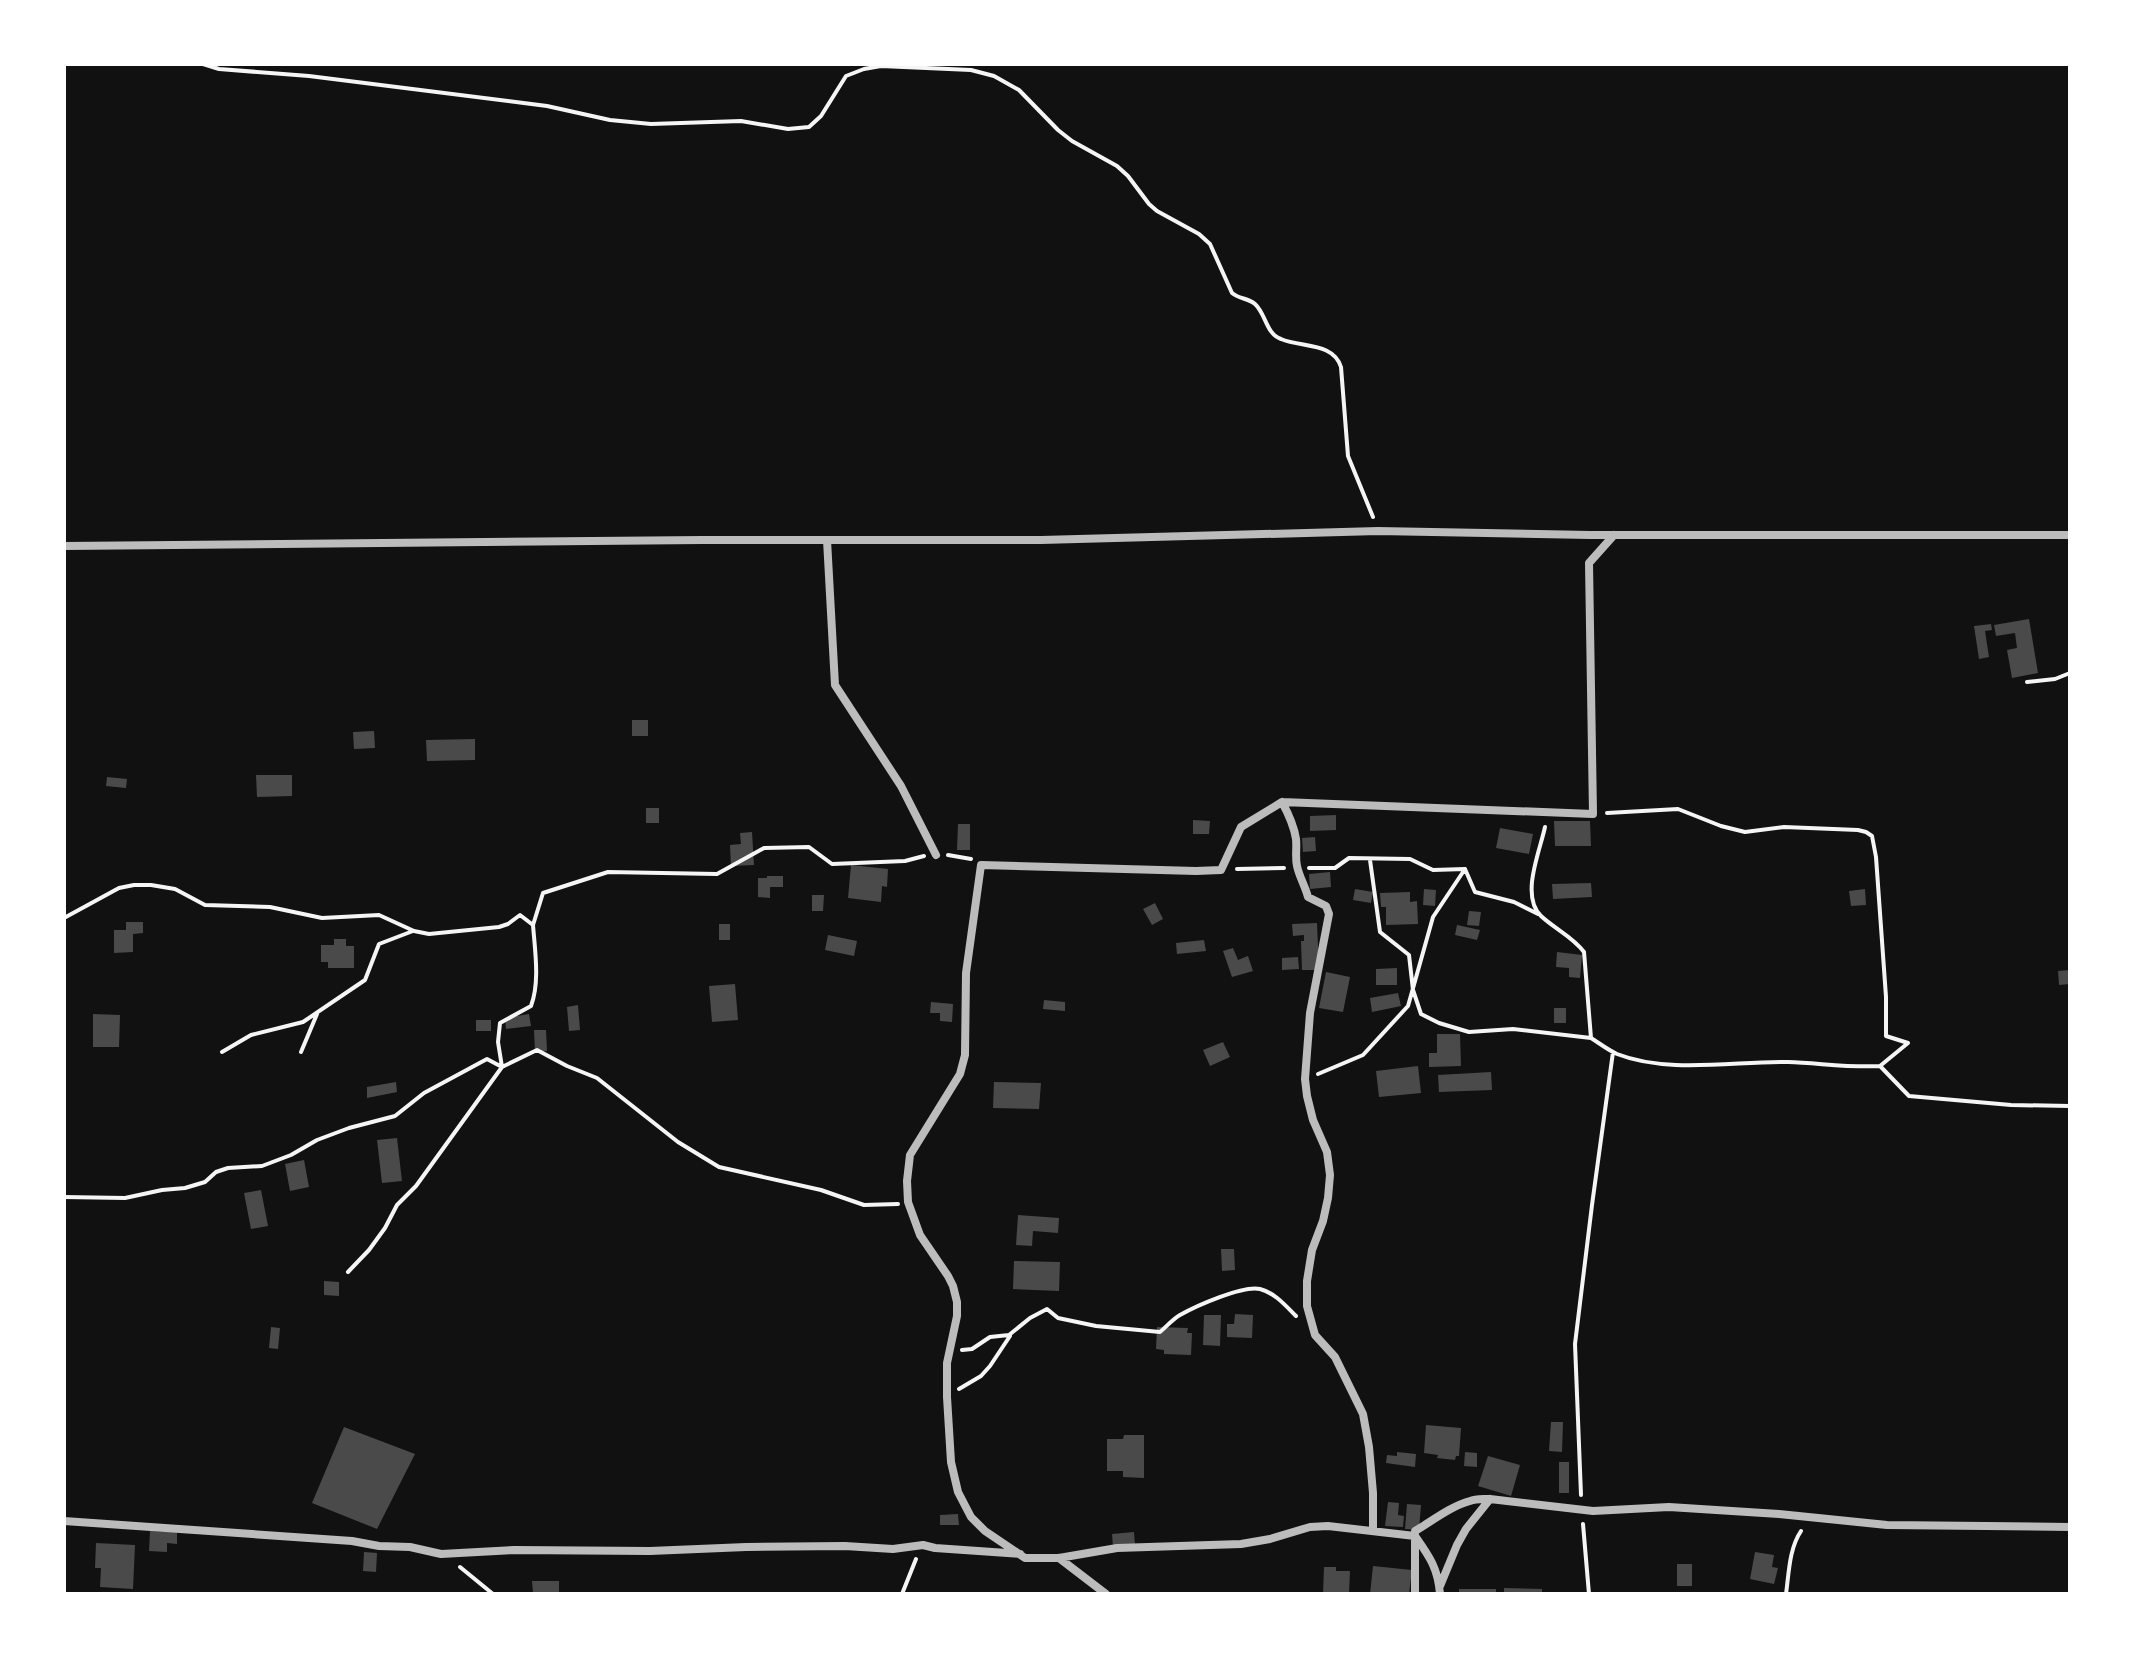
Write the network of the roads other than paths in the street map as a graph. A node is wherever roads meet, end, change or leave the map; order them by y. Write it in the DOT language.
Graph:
graph roads {
  1 [pos="1614,535"];
  2 [pos="2070,535"];
  3 [pos="827,540"];
  4 [pos="64,546"];
  5 [pos="1282,802"];
  6 [pos="936,855"];
  7 [pos="1490,1499"];
  8 [pos="64,1521"];
  9 [pos="2070,1527"];
  10 [pos="1373,1530"];
  11 [pos="1415,1536"];
  12 [pos="1021,1554"];
  13 [pos="1059,1558"];
  14 [pos="1440,1590"];
  15 [pos="1106,1594"];
  16 [pos="1415,1594"];
  1 -- 2 [label="street"];
  1 -- 3 [label="street"];
  1 -- 5 [label="street"];
  3 -- 4 [label="street"];
  3 -- 6 [label="street"];
  5 -- 10 [label="street"];
  5 -- 12 [label="street"];
  7 -- 9 [label="street"];
  7 -- 11 [label="street"];
  7 -- 14 [label="street"];
  8 -- 12 [label="street"];
  10 -- 11 [label="street"];
  10 -- 13 [label="street"];
  11 -- 14 [label="street"];
  11 -- 16 [label="street"];
  12 -- 13 [label="street"];
  13 -- 15 [label="street"];
}
